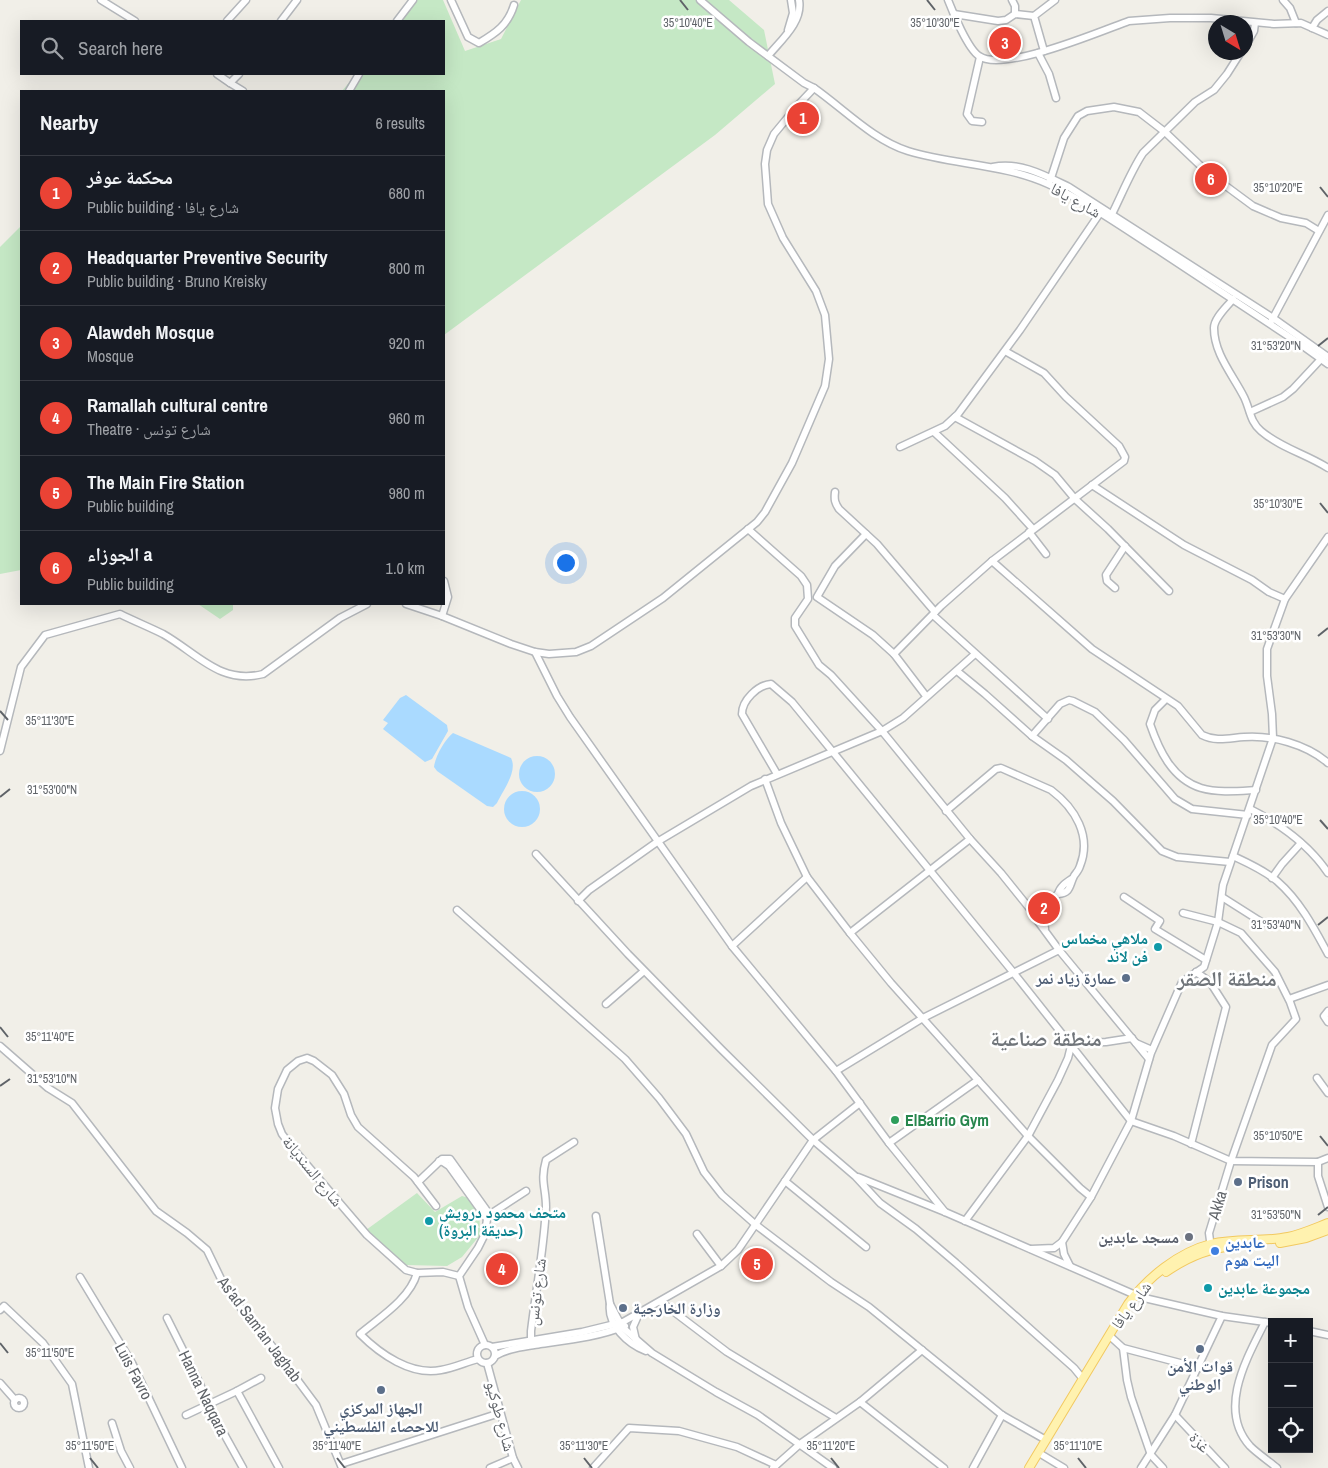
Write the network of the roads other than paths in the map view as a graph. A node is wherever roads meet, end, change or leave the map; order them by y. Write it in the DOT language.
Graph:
graph roads {
  1 [pos="101,0"];
  2 [pos="246,0"];
  3 [pos="297,0"];
  4 [pos="413,0"];
  5 [pos="451,0"];
  6 [pos="700,0"];
  7 [pos="791,0"];
  8 [pos="799,0"];
  9 [pos="948,0"];
  10 [pos="1012,0"];
  11 [pos="1055,0"];
  12 [pos="1283,0"];
  13 [pos="514,5"];
  14 [pos="1328,11"];
  15 [pos="954,14"];
  16 [pos="1015,14"];
  17 [pos="1034,16"];
  18 [pos="133,20"];
  19 [pos="228,20"];
  20 [pos="283,20"];
  21 [pos="398,20"];
  22 [pos="1255,23"];
  23 [pos="1296,23"];
  24 [pos="1312,28"];
  25 [pos="788,31"];
  26 [pos="1253,33"];
  27 [pos="1328,35"];
  28 [pos="1041,52"];
  29 [pos="768,56"];
  30 [pos="980,57"];
  31 [pos="1236,60"];
  32 [pos="218,75"];
  33 [pos="238,75"];
  34 [pos="358,75"];
  35 [pos="230,83"];
  36 [pos="814,88"];
  37 [pos="241,90"];
  38 [pos="350,90"];
  39 [pos="1056,98"];
  40 [pos="982,122"];
  41 [pos="1165,132"];
  42 [pos="1050,181"];
  43 [pos="1100,213"];
  44 [pos="1112,214"];
  45 [pos="1328,215"];
  46 [pos="1319,231"];
  47 [pos="1233,299"];
  48 [pos="1271,321"];
  49 [pos="1005,351"];
  50 [pos="1324,358"];
  51 [pos="1328,364"];
  52 [pos="1250,412"];
  53 [pos="955,417"];
  54 [pos="934,432"];
  55 [pos="900,446"];
  56 [pos="1328,468"];
  57 [pos="1092,485"];
  58 [pos="836,492"];
  59 [pos="1075,499"];
  60 [pos="748,529"];
  61 [pos="1031,531"];
  62 [pos="866,534"];
  63 [pos="1328,537"];
  64 [pos="1124,546"];
  65 [pos="1046,554"];
  66 [pos="992,561"];
  67 [pos="445,585"];
  68 [pos="1115,588"];
  69 [pos="1169,590"];
  70 [pos="1285,599"];
  71 [pos="365,605"];
  72 [pos="409,605"];
  73 [pos="934,614"];
  74 [pos="442,616"];
  75 [pos="534,652"];
  76 [pos="894,654"];
  77 [pos="976,654"];
  78 [pos="957,671"];
  79 [pos="926,696"];
  80 [pos="1166,699"];
  81 [pos="1048,718"];
  82 [pos="882,731"];
  83 [pos="1032,736"];
  84 [pos="1273,738"];
  85 [pos="0,751"];
  86 [pos="831,751"];
  87 [pos="1328,763"];
  88 [pos="777,774"];
  89 [pos="765,779"];
  90 [pos="1256,790"];
  91 [pos="946,811"];
  92 [pos="1249,812"];
  93 [pos="970,839"];
  94 [pos="657,842"];
  95 [pos="1301,843"];
  96 [pos="536,854"];
  97 [pos="1233,856"];
  98 [pos="1230,862"];
  99 [pos="930,871"];
  100 [pos="1328,873"];
  101 [pos="807,877"];
  102 [pos="1272,878"];
  103 [pos="1124,897"];
  104 [pos="1222,897"];
  105 [pos="578,901"];
  106 [pos="1044,905"];
  107 [pos="457,910"];
  108 [pos="1036,912"];
  109 [pos="1183,913"];
  110 [pos="1218,922"];
  111 [pos="1263,923"];
  112 [pos="850,933"];
  113 [pos="732,946"];
  114 [pos="1059,950"];
  115 [pos="1328,954"];
  116 [pos="1206,960"];
  117 [pos="644,970"];
  118 [pos="1013,972"];
  119 [pos="1196,972"];
  120 [pos="1328,985"];
  121 [pos="1289,999"];
  122 [pos="606,1004"];
  123 [pos="1328,1011"];
  124 [pos="923,1018"];
  125 [pos="1328,1022"];
  126 [pos="1134,1041"];
  127 [pos="0,1046"];
  128 [pos="1071,1046"];
  129 [pos="1152,1050"];
  130 [pos="1149,1059"];
  131 [pos="836,1071"];
  132 [pos="1317,1078"];
  133 [pos="978,1080"];
  134 [pos="1328,1092"];
  135 [pos="860,1103"];
  136 [pos="1131,1121"];
  137 [pos="1028,1136"];
  138 [pos="813,1140"];
  139 [pos="574,1142"];
  140 [pos="889,1143"];
  141 [pos="1191,1144"];
  142 [pos="1328,1158"];
  143 [pos="1231,1162"];
  144 [pos="1318,1162"];
  145 [pos="855,1176"];
  146 [pos="786,1181"];
  147 [pos="418,1182"];
  148 [pos="526,1191"];
  149 [pos="1091,1197"];
  150 [pos="436,1206"];
  151 [pos="1328,1207"];
  152 [pos="945,1212"];
  153 [pos="596,1216"];
  154 [pos="488,1217"];
  155 [pos="965,1221"];
  156 [pos="1328,1223"];
  157 [pos="756,1225"];
  158 [pos="1328,1230"];
  159 [pos="698,1234"];
  160 [pos="1062,1242"];
  161 [pos="866,1247"];
  162 [pos="1210,1247"];
  163 [pos="1031,1249"];
  164 [pos="721,1266"];
  165 [pos="1070,1266"];
  166 [pos="417,1273"];
  167 [pos="459,1276"];
  168 [pos="80,1277"];
  169 [pos="1138,1296"];
  170 [pos="661,1302"];
  171 [pos="2,1308"];
  172 [pos="612,1312"];
  173 [pos="1222,1316"];
  174 [pos="167,1318"];
  175 [pos="637,1318"];
  176 [pos="630,1319"];
  177 [pos="1268,1323"];
  178 [pos="618,1326"];
  179 [pos="603,1330"];
  180 [pos="1313,1332"];
  181 [pos="1328,1335"];
  182 [pos="1112,1338"];
  183 [pos="531,1340"];
  184 [pos="636,1341"];
  185 [pos="629,1342"];
  186 [pos="488,1346"];
  187 [pos="1123,1348"];
  188 [pos="922,1350"];
  189 [pos="652,1353"];
  190 [pos="495,1356"];
  191 [pos="478,1359"];
  192 [pos="487,1363"];
  193 [pos="1199,1368"];
  194 [pos="261,1378"];
  195 [pos="1083,1379"];
  196 [pos="0,1383"];
  197 [pos="237,1391"];
  198 [pos="15,1400"];
  199 [pos="860,1402"];
  200 [pos="208,1405"];
  201 [pos="500,1413"];
  202 [pos="186,1415"];
  203 [pos="1002,1415"];
  204 [pos="1175,1415"];
  205 [pos="836,1418"];
  206 [pos="112,1423"];
  207 [pos="1046,1440"];
  208 [pos="800,1444"];
  209 [pos="1041,1454"];
  210 [pos="1151,1455"];
  211 [pos="513,1458"];
  212 [pos="342,1466"];
  213 [pos="775,1466"];
  214 [pos="88,1467"];
  215 [pos="130,1468"];
  216 [pos="182,1468"];
  217 [pos="243,1468"];
  218 [pos="279,1468"];
  219 [pos="490,1468"];
  220 [pos="518,1468"];
  221 [pos="592,1468"];
  222 [pos="833,1468"];
  223 [pos="944,1468"];
  224 [pos="973,1468"];
  225 [pos="1029,1468"];
  226 [pos="1035,1468"];
  227 [pos="1064,1468"];
  228 [pos="1142,1468"];
  229 [pos="1163,1468"];
  230 [pos="1226,1468"];
  231 [pos="1277,1468"];
  1 -- 18 [label="street"];
  2 -- 19 [label="street"];
  3 -- 20 [label="street"];
  4 -- 21 [label="street"];
  5 -- 13 [label="street"];
  6 -- 29 [label="street, شارع يافا"];
  7 -- 25 [label="street"];
  8 -- 25 [label="street"];
  9 -- 15 [label="street"];
  10 -- 16 [label="street"];
  11 -- 17 [label="street"];
  12 -- 23 [label="street"];
  14 -- 24 [label="street"];
  15 -- 16 [label="street"];
  15 -- 30 [label="street"];
  16 -- 17 [label="street"];
  17 -- 28 [label="street"];
  22 -- 23 [label="street"];
  22 -- 26 [label="street"];
  22 -- 28 [label="street"];
  23 -- 24 [label="street"];
  24 -- 27 [label="street"];
  25 -- 29 [label="street"];
  28 -- 30 [label="street"];
  28 -- 39 [label="street"];
  29 -- 36 [label="street, شارع يافا"];
  30 -- 40 [label="street"];
  31 -- 41 [label="street"];
  32 -- 35 [label="street"];
  33 -- 35 [label="street"];
  34 -- 38 [label="street"];
  35 -- 37 [label="street"];
  36 -- 42 [label="street, شارع يافا"];
  36 -- 60 [label="street"];
  41 -- 42 [label="street"];
  41 -- 44 [label="street"];
  41 -- 46 [label="street"];
  42 -- 43 [label="street, شارع يافا"];
  42 -- 44 [label="street"];
  43 -- 47 [label="street, شارع يافا"];
  43 -- 49 [label="street"];
  44 -- 48 [label="street"];
  45 -- 46 [label="street"];
  46 -- 48 [label="street"];
  47 -- 48 [label="street, شارع يافا"];
  47 -- 52 [label="street"];
  48 -- 50 [label="street, شارع يافا"];
  49 -- 53 [label="street"];
  49 -- 57 [label="street"];
  50 -- 51 [label="street, شارع يافا"];
  50 -- 52 [label="street"];
  52 -- 56 [label="street"];
  53 -- 54 [label="street"];
  53 -- 59 [label="street"];
  54 -- 55 [label="street"];
  54 -- 61 [label="street"];
  57 -- 59 [label="street"];
  57 -- 70 [label="street"];
  58 -- 62 [label="street"];
  59 -- 61 [label="street"];
  59 -- 64 [label="street"];
  60 -- 75 [label="street"];
  60 -- 82 [label="street"];
  61 -- 65 [label="street"];
  61 -- 66 [label="street"];
  62 -- 73 [label="street"];
  62 -- 76 [label="street"];
  63 -- 70 [label="street"];
  64 -- 68 [label="street"];
  64 -- 69 [label="street"];
  66 -- 73 [label="street"];
  66 -- 80 [label="street"];
  67 -- 74 [label="street"];
  70 -- 84 [label="street"];
  71 -- 85 [label="street"];
  72 -- 74 [label="street"];
  73 -- 76 [label="street"];
  73 -- 77 [label="street"];
  74 -- 75 [label="street"];
  75 -- 94 [label="street"];
  76 -- 79 [label="street"];
  77 -- 78 [label="street"];
  77 -- 81 [label="street"];
  78 -- 79 [label="street"];
  78 -- 83 [label="street"];
  79 -- 82 [label="street"];
  80 -- 84 [label="street"];
  80 -- 90 [label="street"];
  81 -- 83 [label="street"];
  81 -- 92 [label="street"];
  82 -- 86 [label="street"];
  82 -- 91 [label="street"];
  83 -- 98 [label="street"];
  84 -- 87 [label="street"];
  84 -- 90 [label="street"];
  86 -- 88 [label="street"];
  86 -- 88 [label="street"];
  86 -- 99 [label="street"];
  88 -- 89 [label="street"];
  89 -- 94 [label="street"];
  89 -- 101 [label="street"];
  90 -- 92 [label="street"];
  91 -- 93 [label="street"];
  91 -- 106 [label="street"];
  92 -- 95 [label="street"];
  92 -- 97 [label="street"];
  93 -- 99 [label="street"];
  93 -- 108 [label="street"];
  94 -- 105 [label="street"];
  94 -- 113 [label="street"];
  95 -- 100 [label="street"];
  95 -- 102 [label="street"];
  96 -- 105 [label="street"];
  97 -- 98 [label="street"];
  97 -- 102 [label="street"];
  98 -- 104 [label="street"];
  99 -- 112 [label="street"];
  99 -- 118 [label="street"];
  101 -- 112 [label="street"];
  101 -- 113 [label="street"];
  102 -- 115 [label="street"];
  103 -- 116 [label="street"];
  104 -- 110 [label="street"];
  104 -- 111 [label="street"];
  105 -- 117 [label="street"];
  106 -- 108 [label="street"];
  106 -- 108 [label="street"];
  107 -- 157 [label="street"];
  108 -- 114 [label="street"];
  109 -- 110 [label="street"];
  110 -- 116 [label="street"];
  110 -- 121 [label="street"];
  112 -- 124 [label="street"];
  113 -- 131 [label="street"];
  114 -- 118 [label="street"];
  114 -- 126 [label="street"];
  116 -- 119 [label="street"];
  117 -- 122 [label="street"];
  117 -- 138 [label="street"];
  118 -- 124 [label="street"];
  118 -- 128 [label="street"];
  119 -- 129 [label="street"];
  119 -- 141 [label="street"];
  120 -- 121 [label="street"];
  121 -- 143 [label="street, Akka"];
  123 -- 125 [label="street"];
  124 -- 131 [label="street"];
  124 -- 133 [label="street"];
  126 -- 128 [label="street"];
  126 -- 129 [label="street"];
  126 -- 130 [label="street"];
  127 -- 212 [label="street, As'ad Sam'an Jaghab"];
  128 -- 136 [label="street"];
  128 -- 137 [label="street"];
  129 -- 130 [label="street"];
  130 -- 136 [label="street"];
  131 -- 135 [label="street"];
  132 -- 134 [label="street"];
  133 -- 137 [label="street"];
  133 -- 140 [label="street"];
  135 -- 138 [label="street"];
  135 -- 140 [label="street"];
  136 -- 141 [label="street"];
  136 -- 149 [label="street"];
  137 -- 149 [label="street"];
  137 -- 155 [label="street"];
  138 -- 145 [label="street"];
  138 -- 146 [label="street"];
  139 -- 183 [label="street, شارع تونس"];
  140 -- 152 [label="street"];
  141 -- 143 [label="street"];
  142 -- 144 [label="street"];
  143 -- 144 [label="street"];
  143 -- 162 [label="street, Akka"];
  144 -- 151 [label="street"];
  145 -- 152 [label="street"];
  145 -- 195 [label="street"];
  146 -- 157 [label="street"];
  146 -- 161 [label="street"];
  147 -- 150 [label="street, شارع السنديانة"];
  147 -- 154 [label="street"];
  147 -- 166 [label="street, شارع السنديانة"];
  148 -- 154 [label="street"];
  149 -- 160 [label="street"];
  152 -- 155 [label="street"];
  153 -- 172 [label="street"];
  154 -- 167 [label="street"];
  155 -- 163 [label="street"];
  156 -- 162 [label="main road, شارع يافا"];
  157 -- 164 [label="street"];
  157 -- 188 [label="street"];
  158 -- 162 [label="main road, شارع يافا"];
  159 -- 164 [label="street"];
  160 -- 163 [label="street"];
  160 -- 165 [label="street"];
  162 -- 169 [label="main road, شارع يافا"];
  163 -- 165 [label="street"];
  164 -- 170 [label="street"];
  165 -- 169 [label="street"];
  166 -- 167 [label="street"];
  166 -- 191 [label="street"];
  167 -- 186 [label="street"];
  168 -- 216 [label="street, Luis Favro"];
  169 -- 173 [label="street"];
  169 -- 182 [label="main road, شارع يافا"];
  169 -- 195 [label="main road, شارع يافا"];
  170 -- 175 [label="street"];
  170 -- 176 [label="street"];
  170 -- 205 [label="street"];
  171 -- 214 [label="street"];
  172 -- 176 [label="street"];
  172 -- 178 [label="street"];
  172 -- 179 [label="street"];
  173 -- 177 [label="street"];
  173 -- 193 [label="street"];
  174 -- 200 [label="street, Hanna Naqqara"];
  175 -- 178 [label="street"];
  175 -- 184 [label="street"];
  176 -- 178 [label="street"];
  177 -- 231 [label="street"];
  178 -- 179 [label="street"];
  178 -- 184 [label="street"];
  178 -- 185 [label="street"];
  179 -- 183 [label="street"];
  179 -- 185 [label="street"];
  179 -- 190 [label="street"];
  180 -- 181 [label="street"];
  182 -- 187 [label="street"];
  182 -- 209 [label="main road, شارع يافا"];
  183 -- 186 [label="street"];
  184 -- 189 [label="street"];
  185 -- 189 [label="street"];
  186 -- 190 [label="street"];
  186 -- 191 [label="street"];
  187 -- 193 [label="street"];
  187 -- 210 [label="street"];
  188 -- 199 [label="street"];
  188 -- 203 [label="street"];
  189 -- 208 [label="street"];
  190 -- 192 [label="street"];
  191 -- 192 [label="street"];
  192 -- 201 [label="street, شارع طوكيو"];
  193 -- 204 [label="street"];
  194 -- 197 [label="street"];
  195 -- 207 [label="main road, شارع يافا"];
  196 -- 198 [label="street"];
  197 -- 200 [label="street"];
  197 -- 218 [label="street"];
  199 -- 205 [label="street"];
  199 -- 223 [label="street"];
  200 -- 202 [label="street"];
  200 -- 217 [label="street, Hanna Naqqara"];
  201 -- 211 [label="street, شارع طوكيو"];
  201 -- 212 [label="street"];
  203 -- 207 [label="street"];
  203 -- 224 [label="street"];
  204 -- 210 [label="street"];
  204 -- 230 [label="street, غزة"];
  205 -- 208 [label="street"];
  206 -- 215 [label="street"];
  207 -- 209 [label="main road, شارع يافا"];
  208 -- 213 [label="street"];
  208 -- 222 [label="street"];
  209 -- 225 [label="main road, شارع يافا"];
  209 -- 226 [label="main road, شارع يافا"];
  209 -- 227 [label="street"];
  210 -- 228 [label="street"];
  210 -- 229 [label="street"];
  211 -- 219 [label="street"];
  211 -- 220 [label="street, شارع طوكيو"];
  213 -- 221 [label="street"];
}
